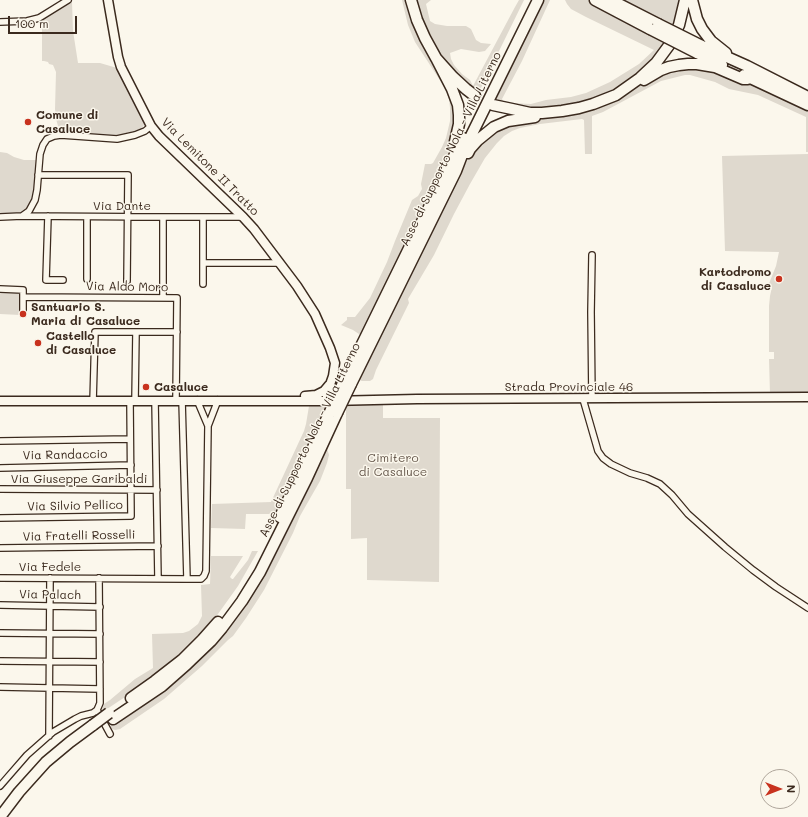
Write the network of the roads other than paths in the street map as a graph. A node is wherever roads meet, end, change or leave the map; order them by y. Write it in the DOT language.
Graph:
graph roads {
  1 [pos="68,0"];
  2 [pos="108,0"];
  3 [pos="411,0"];
  4 [pos="530,0"];
  5 [pos="538,0"];
  6 [pos="595,0"];
  7 [pos="611,0"];
  8 [pos="685,0"];
  9 [pos="692,0"];
  10 [pos="0,22"];
  11 [pos="654,27"];
  12 [pos="699,49"];
  13 [pos="436,58"];
  14 [pos="750,78"];
  15 [pos="773,80"];
  16 [pos="622,90"];
  17 [pos="475,96"];
  18 [pos="808,97"];
  19 [pos="493,105"];
  20 [pos="808,105"];
  21 [pos="562,112"];
  22 [pos="151,126"];
  23 [pos="456,171"];
  24 [pos="38,175"];
  25 [pos="443,178"];
  26 [pos="22,216"];
  27 [pos="48,216"];
  28 [pos="0,217"];
  29 [pos="87,217"];
  30 [pos="127,217"];
  31 [pos="203,217"];
  32 [pos="243,217"];
  33 [pos="163,218"];
  34 [pos="592,255"];
  35 [pos="203,263"];
  36 [pos="279,263"];
  37 [pos="87,279"];
  38 [pos="63,280"];
  39 [pos="127,281"];
  40 [pos="203,284"];
  41 [pos="0,289"];
  42 [pos="23,297"];
  43 [pos="163,298"];
  44 [pos="23,311"];
  45 [pos="136,332"];
  46 [pos="177,332"];
  47 [pos="331,383"];
  48 [pos="347,383"];
  49 [pos="808,397"];
  50 [pos="583,399"];
  51 [pos="592,399"];
  52 [pos="179,400"];
  53 [pos="197,400"];
  54 [pos="218,400"];
  55 [pos="349,400"];
  56 [pos="0,401"];
  57 [pos="132,401"];
  58 [pos="155,401"];
  59 [pos="289,401"];
  60 [pos="330,401"];
  61 [pos="93,402"];
  62 [pos="208,426"];
  63 [pos="0,440"];
  64 [pos="130,440"];
  65 [pos="131,465"];
  66 [pos="0,468"];
  67 [pos="0,489"];
  68 [pos="131,490"];
  69 [pos="157,490"];
  70 [pos="0,518"];
  71 [pos="158,546"];
  72 [pos="0,548"];
  73 [pos="0,578"];
  74 [pos="50,578"];
  75 [pos="99,578"];
  76 [pos="158,579"];
  77 [pos="187,579"];
  78 [pos="0,605"];
  79 [pos="50,606"];
  80 [pos="100,606"];
  81 [pos="808,608"];
  82 [pos="0,633"];
  83 [pos="49,634"];
  84 [pos="100,634"];
  85 [pos="0,661"];
  86 [pos="49,662"];
  87 [pos="100,662"];
  88 [pos="0,687"];
  89 [pos="49,688"];
  90 [pos="100,689"];
  91 [pos="97,710"];
  92 [pos="94,728"];
  93 [pos="110,734"];
  94 [pos="49,736"];
  95 [pos="0,786"];
  96 [pos="0,817"];
  97 [pos="8,817"];
  1 -- 10 [label="street"];
  2 -- 22 [label="street, Via Lemitone II Tratto"];
  3 -- 13 [label="highway"];
  4 -- 25 [label="highway, Asse di Supporto Nola - Villa Literno"];
  5 -- 23 [label="highway, Asse di Supporto Nola - Villa Literno"];
  6 -- 11 [label="highway"];
  7 -- 11 [label="highway"];
  8 -- 16 [label="highway"];
  9 -- 15 [label="highway"];
  11 -- 12 [label="highway, bridge"];
  12 -- 14 [label="highway"];
  12 -- 15 [label="highway"];
  13 -- 17 [label="highway"];
  13 -- 25 [label="highway"];
  14 -- 16 [label="highway"];
  14 -- 20 [label="highway"];
  15 -- 18 [label="highway"];
  16 -- 21 [label="highway"];
  19 -- 21 [label="highway"];
  21 -- 23 [label="highway"];
  22 -- 24 [label="street"];
  22 -- 32 [label="street, Via Lemitone II Tratto"];
  23 -- 48 [label="highway, Asse di Supporto Nola - Villa Literno"];
  24 -- 26 [label="street"];
  24 -- 30 [label="street"];
  25 -- 48 [label="highway, Asse di Supporto Nola - Villa Literno"];
  26 -- 27 [label="street, Via Dante"];
  26 -- 28 [label="street, Via Dante"];
  27 -- 29 [label="street, Via Dante"];
  27 -- 38 [label="street"];
  29 -- 30 [label="street, Via Dante"];
  29 -- 37 [label="street"];
  30 -- 33 [label="street, Via Dante"];
  30 -- 39 [label="street"];
  31 -- 32 [label="street, Via Dante"];
  31 -- 33 [label="street, Via Dante"];
  31 -- 35 [label="street"];
  32 -- 36 [label="street, Via Lemitone II Tratto"];
  33 -- 43 [label="street"];
  34 -- 51 [label="street"];
  35 -- 36 [label="street"];
  35 -- 40 [label="street"];
  36 -- 47 [label="street, Via Lemitone II Tratto"];
  41 -- 42 [label="street"];
  42 -- 43 [label="street, Via Aldo Moro"];
  42 -- 44 [label="street"];
  43 -- 46 [label="street, Via Aldo Moro"];
  45 -- 46 [label="street"];
  45 -- 57 [label="street, Via Silvio Pellico"];
  45 -- 61 [label="street"];
  46 -- 52 [label="street, Via Aldo Moro"];
  47 -- 55 [label="street"];
  47 -- 59 [label="street"];
  47 -- 60 [label="street, Via Lemitone II Tratto"];
  48 -- 92 [label="highway, Asse di Supporto Nola - Villa Literno, bridge"];
  49 -- 51 [label="street, Strada Provinciale 46"];
  50 -- 51 [label="street, Strada Provinciale 46"];
  50 -- 55 [label="street, Strada Provinciale 46"];
  50 -- 81 [label="street"];
  52 -- 53 [label="street, Strada Provinciale 46"];
  52 -- 58 [label="street, Strada Provinciale 46"];
  52 -- 77 [label="street, Via Aldo Moro"];
  53 -- 54 [label="street, Strada Provinciale 46"];
  53 -- 62 [label="street"];
  54 -- 59 [label="street, Strada Provinciale 46"];
  54 -- 62 [label="street"];
  55 -- 60 [label="street, Strada Provinciale 46"];
  56 -- 61 [label="street, Strada Provinciale 46"];
  57 -- 58 [label="street, Strada Provinciale 46"];
  57 -- 61 [label="street, Strada Provinciale 46"];
  57 -- 64 [label="street, Via Silvio Pellico"];
  58 -- 69 [label="street"];
  59 -- 60 [label="street, Strada Provinciale 46"];
  62 -- 77 [label="street, Via Fedele"];
  63 -- 64 [label="street"];
  64 -- 65 [label="street, Via Silvio Pellico"];
  65 -- 66 [label="street, Via Randaccio"];
  65 -- 68 [label="street, Via Silvio Pellico"];
  67 -- 68 [label="street, Via Giuseppe Garibaldi"];
  68 -- 69 [label="street, Via Giuseppe Garibaldi"];
  68 -- 70 [label="street, Via Silvio Pellico"];
  69 -- 71 [label="street"];
  71 -- 72 [label="street, Via Fratelli Rosselli"];
  71 -- 76 [label="street"];
  73 -- 74 [label="street, Via Fedele"];
  74 -- 75 [label="street, Via Fedele"];
  74 -- 79 [label="street"];
  75 -- 76 [label="street, Via Fedele"];
  75 -- 80 [label="street"];
  76 -- 77 [label="street, Via Fedele"];
  78 -- 79 [label="street, Via Palach"];
  79 -- 80 [label="street, Via Palach"];
  79 -- 83 [label="street"];
  80 -- 84 [label="street"];
  82 -- 83 [label="street"];
  83 -- 84 [label="street"];
  83 -- 86 [label="street"];
  84 -- 87 [label="street"];
  85 -- 86 [label="street"];
  86 -- 87 [label="street"];
  86 -- 89 [label="street"];
  87 -- 90 [label="street"];
  88 -- 89 [label="street"];
  89 -- 90 [label="street"];
  89 -- 94 [label="street"];
  90 -- 91 [label="street"];
  91 -- 93 [label="street"];
  91 -- 94 [label="street"];
  92 -- 96 [label="highway, Asse di Supporto Nola - Villa Literno"];
  92 -- 97 [label="highway, Asse di Supporto Nola - Villa Literno"];
  94 -- 95 [label="street"];
}
